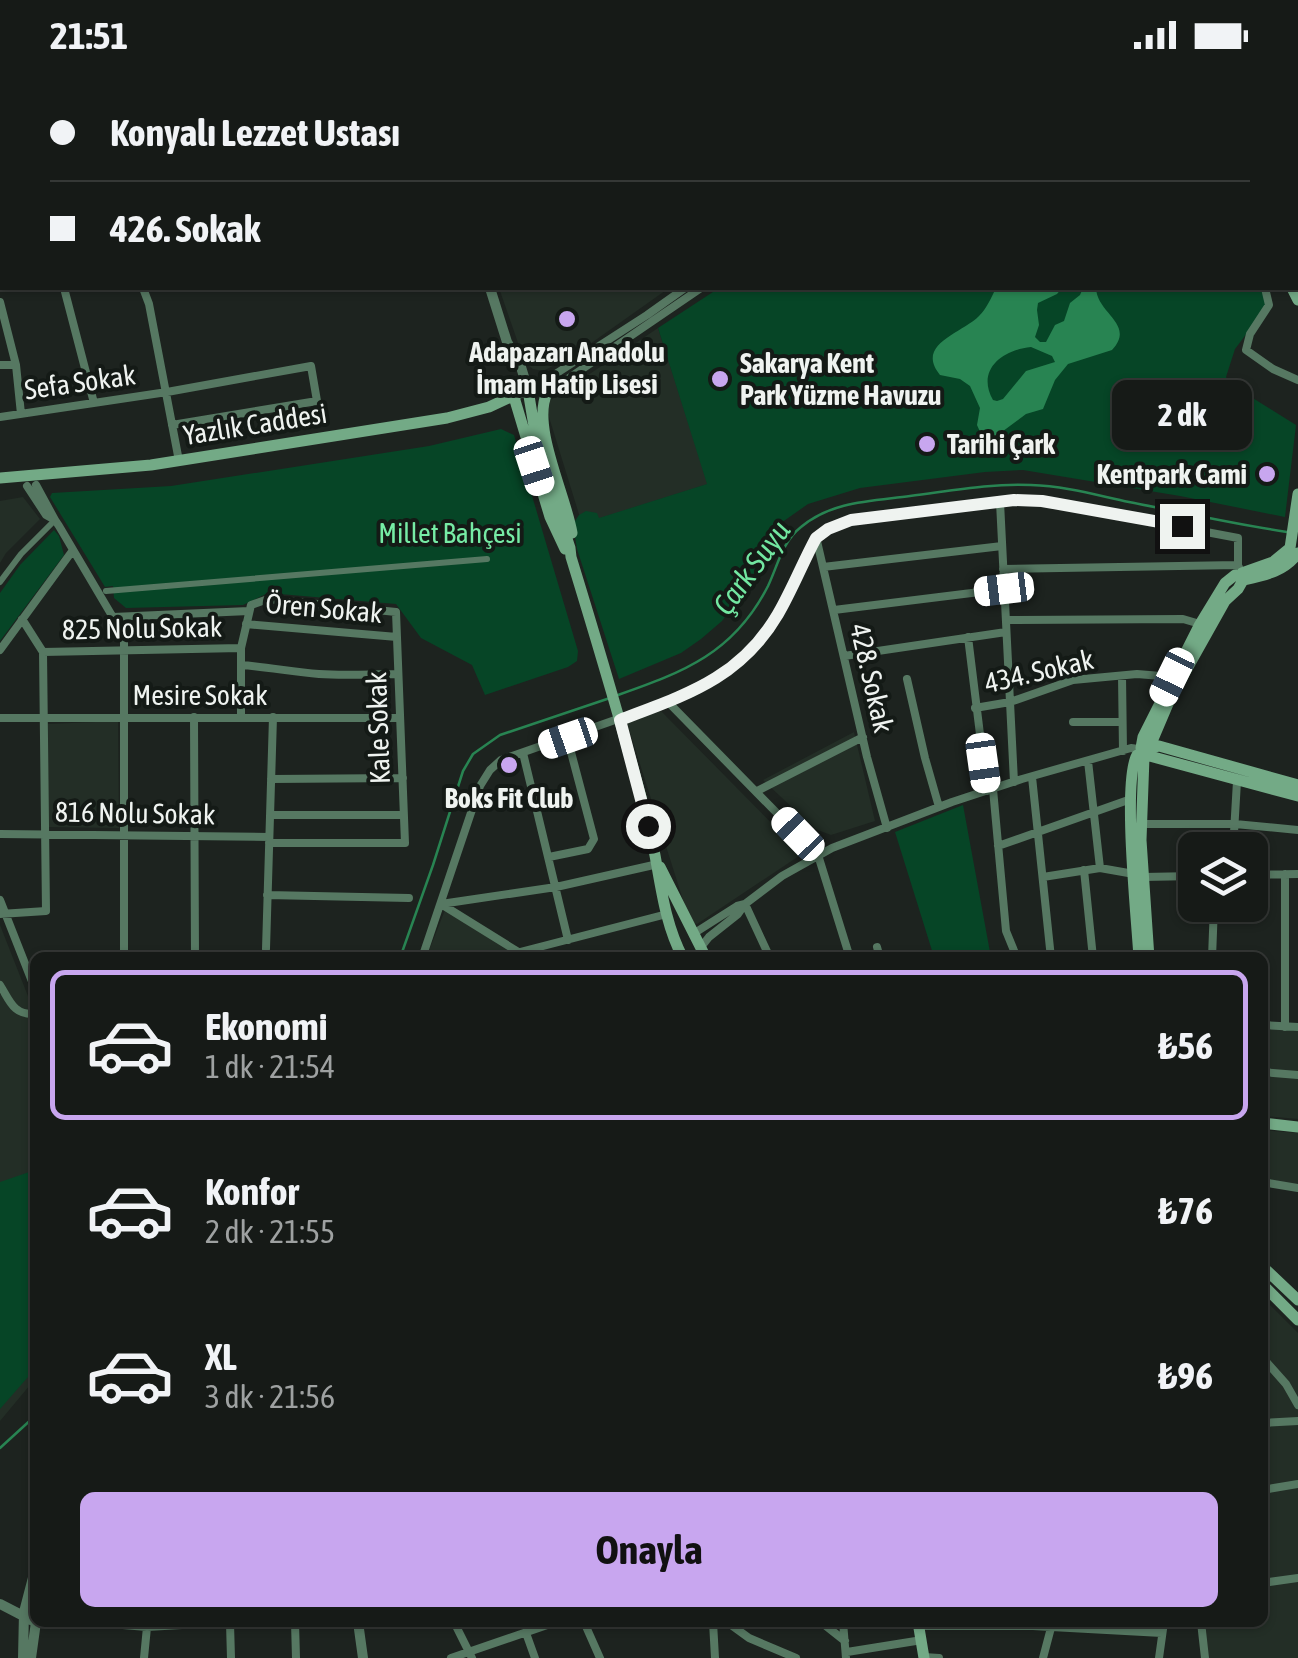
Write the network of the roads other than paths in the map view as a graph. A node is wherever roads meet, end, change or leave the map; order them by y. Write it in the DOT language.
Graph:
graph roads {
  1 [pos="65,290"];
  2 [pos="143,290"];
  3 [pos="491,290"];
  4 [pos="680,290"];
  5 [pos="698,290"];
  6 [pos="1265,290"];
  7 [pos="0,302"];
  8 [pos="3,323"];
  9 [pos="0,365"];
  10 [pos="16,365"];
  11 [pos="521,367"];
  12 [pos="1298,380"];
  13 [pos="545,388"];
  14 [pos="167,392"];
  15 [pos="528,394"];
  16 [pos="514,396"];
  17 [pos="94,403"];
  18 [pos="21,414"];
  19 [pos="0,417"];
  20 [pos="172,425"];
  21 [pos="180,461"];
  22 [pos="0,478"];
  23 [pos="31,485"];
  24 [pos="1298,494"];
  25 [pos="1000,502"];
  26 [pos="55,520"];
  27 [pos="816,538"];
  28 [pos="1002,546"];
  29 [pos="73,550"];
  30 [pos="1294,550"];
  31 [pos="571,552"];
  32 [pos="487,559"];
  33 [pos="823,567"];
  34 [pos="1003,569"];
  35 [pos="1240,574"];
  36 [pos="0,582"];
  37 [pos="1004,589"];
  38 [pos="102,591"];
  39 [pos="834,610"];
  40 [pos="250,611"];
  41 [pos="114,617"];
  42 [pos="22,619"];
  43 [pos="1006,620"];
  44 [pos="246,624"];
  45 [pos="1200,624"];
  46 [pos="1006,632"];
  47 [pos="397,637"];
  48 [pos="968,637"];
  49 [pos="241,648"];
  50 [pos="0,650"];
  51 [pos="124,650"];
  52 [pos="43,652"];
  53 [pos="844,656"];
  54 [pos="241,665"];
  55 [pos="398,674"];
  56 [pos="1122,676"];
  57 [pos="1172,677"];
  58 [pos="908,678"];
  59 [pos="668,702"];
  60 [pos="1010,702"];
  61 [pos="975,708"];
  62 [pos="619,716"];
  63 [pos="194,717"];
  64 [pos="241,717"];
  65 [pos="273,717"];
  66 [pos="0,718"];
  67 [pos="44,718"];
  68 [pos="125,718"];
  69 [pos="400,718"];
  70 [pos="1073,722"];
  71 [pos="1122,722"];
  72 [pos="863,737"];
  73 [pos="568,738"];
  74 [pos="1122,751"];
  75 [pos="1142,752"];
  76 [pos="523,753"];
  77 [pos="1108,756"];
  78 [pos="1088,762"];
  79 [pos="1032,777"];
  80 [pos="402,778"];
  81 [pos="271,779"];
  82 [pos="1237,780"];
  83 [pos="1014,782"];
  84 [pos="1298,785"];
  85 [pos="990,790"];
  86 [pos="757,791"];
  87 [pos="1298,796"];
  88 [pos="1131,799"];
  89 [pos="939,807"];
  90 [pos="1094,812"];
  91 [pos="270,815"];
  92 [pos="404,815"];
  93 [pos="1141,824"];
  94 [pos="1234,824"];
  95 [pos="886,828"];
  96 [pos="1298,830"];
  97 [pos="1038,832"];
  98 [pos="1234,832"];
  99 [pos="0,834"];
  100 [pos="45,834"];
  101 [pos="125,835"];
  102 [pos="194,836"];
  103 [pos="269,840"];
  104 [pos="405,843"];
  105 [pos="998,846"];
  106 [pos="818,855"];
  107 [pos="550,857"];
  108 [pos="658,864"];
  109 [pos="1100,868"];
  110 [pos="1084,870"];
  111 [pos="1268,874"];
  112 [pos="1285,874"];
  113 [pos="1298,874"];
  114 [pos="1139,875"];
  115 [pos="1178,876"];
  116 [pos="1043,878"];
  117 [pos="556,888"];
  118 [pos="267,896"];
  119 [pos="409,898"];
  120 [pos="0,900"];
  121 [pos="441,904"];
  122 [pos="746,904"];
  123 [pos="3,914"];
  124 [pos="666,914"];
  125 [pos="1213,922"];
  126 [pos="693,934"];
  127 [pos="568,940"];
  128 [pos="878,947"];
  129 [pos="266,950"];
  130 [pos="124,952"];
  131 [pos="195,952"];
  132 [pos="424,952"];
  133 [pos="519,952"];
  134 [pos="533,952"];
  135 [pos="680,952"];
  136 [pos="680,952"];
  137 [pos="700,952"];
  138 [pos="702,952"];
  139 [pos="767,952"];
  140 [pos="848,952"];
  141 [pos="879,952"];
  142 [pos="1014,952"];
  143 [pos="1050,952"];
  144 [pos="1092,952"];
  145 [pos="1139,952"];
  146 [pos="1148,952"];
  147 [pos="1212,952"];
  148 [pos="30,972"];
  149 [pos="0,985"];
  150 [pos="30,1014"];
  151 [pos="1268,1026"];
  152 [pos="1286,1026"];
  153 [pos="1298,1027"];
  154 [pos="1268,1072"];
  155 [pos="1298,1075"];
  156 [pos="1268,1124"];
  157 [pos="1298,1126"];
  158 [pos="1268,1183"];
  159 [pos="1298,1188"];
  160 [pos="1268,1272"];
  161 [pos="1268,1290"];
  162 [pos="1298,1300"];
  163 [pos="1298,1320"];
  164 [pos="1268,1364"];
  165 [pos="1298,1405"];
  166 [pos="1298,1421"];
  167 [pos="1268,1423"];
  168 [pos="1298,1484"];
  169 [pos="1268,1489"];
  170 [pos="1298,1578"];
  171 [pos="1268,1582"];
  172 [pos="0,1601"];
  173 [pos="30,1616"];
  174 [pos="32,1627"];
  175 [pos="147,1627"];
  176 [pos="232,1627"];
  177 [pos="295,1627"];
  178 [pos="359,1627"];
  179 [pos="456,1627"];
  180 [pos="542,1627"];
  181 [pos="586,1627"];
  182 [pos="713,1627"];
  183 [pos="733,1627"];
  184 [pos="824,1627"];
  185 [pos="999,1627"];
  186 [pos="1051,1627"];
  187 [pos="1080,1627"];
  188 [pos="1163,1627"];
  189 [pos="1202,1627"];
  190 [pos="920,1630"];
  191 [pos="526,1633"];
  192 [pos="1162,1633"];
  193 [pos="846,1651"];
  194 [pos="471,1656"];
  195 [pos="27,1658"];
  196 [pos="144,1658"];
  197 [pos="230,1658"];
  198 [pos="296,1658"];
  199 [pos="363,1658"];
  200 [pos="451,1658"];
  201 [pos="535,1658"];
  202 [pos="600,1658"];
  203 [pos="715,1658"];
  204 [pos="796,1658"];
  205 [pos="924,1658"];
  206 [pos="939,1658"];
  207 [pos="1043,1658"];
  208 [pos="1159,1658"];
  209 [pos="1205,1658"];
  1 -- 17 [label="street"];
  2 -- 14 [label="street"];
  3 -- 11 [label="street"];
  4 -- 13 [label="street"];
  5 -- 13 [label="street"];
  6 -- 12 [label="street"];
  7 -- 8 [label="street"];
  8 -- 10 [label="street"];
  9 -- 10 [label="street"];
  10 -- 18 [label="street"];
  11 -- 13 [label="street"];
  11 -- 15 [label="street"];
  13 -- 15 [label="main road"];
  13 -- 31 [label="main road"];
  14 -- 17 [label="street, Sefa Sokak"];
  14 -- 20 [label="street"];
  14 -- 20 [label="street, Sefa Sokak"];
  15 -- 16 [label="main road"];
  15 -- 31 [label="main road"];
  16 -- 21 [label="main road, Yazlık Caddesi"];
  16 -- 31 [label="main road"];
  17 -- 18 [label="street, Sefa Sokak"];
  18 -- 19 [label="street, Sefa Sokak"];
  20 -- 21 [label="street"];
  21 -- 22 [label="main road, Yazlık Caddesi"];
  23 -- 26 [label="street"];
  24 -- 30 [label="main road"];
  25 -- 27 [label="street"];
  25 -- 28 [label="street"];
  25 -- 35 [label="street"];
  26 -- 29 [label="street"];
  26 -- 36 [label="street"];
  27 -- 33 [label="street, 428. Sokak"];
  27 -- 59 [label="street"];
  28 -- 33 [label="street"];
  28 -- 34 [label="street"];
  29 -- 38 [label="street"];
  29 -- 42 [label="street"];
  30 -- 35 [label="main road"];
  31 -- 62 [label="main road"];
  32 -- 38 [label="street"];
  33 -- 39 [label="street, 428. Sokak"];
  34 -- 35 [label="street"];
  34 -- 37 [label="street"];
  35 -- 45 [label="main road"];
  35 -- 75 [label="main road"];
  37 -- 39 [label="street"];
  37 -- 43 [label="street"];
  38 -- 41 [label="street"];
  39 -- 53 [label="street, 428. Sokak"];
  40 -- 41 [label="street"];
  40 -- 44 [label="street"];
  40 -- 47 [label="street, Kale Sokak"];
  41 -- 51 [label="street"];
  42 -- 50 [label="street"];
  42 -- 52 [label="street"];
  43 -- 45 [label="street"];
  43 -- 46 [label="street"];
  44 -- 47 [label="street, Ören Sokak"];
  44 -- 49 [label="street"];
  45 -- 57 [label="main road"];
  46 -- 48 [label="street"];
  46 -- 60 [label="street"];
  47 -- 55 [label="street, Kale Sokak"];
  48 -- 53 [label="street"];
  48 -- 61 [label="street"];
  49 -- 51 [label="street, 825 Nolu Sokak"];
  49 -- 54 [label="street"];
  51 -- 52 [label="street, 825 Nolu Sokak"];
  51 -- 68 [label="street"];
  52 -- 67 [label="street"];
  53 -- 72 [label="street, 428. Sokak"];
  54 -- 55 [label="street"];
  54 -- 64 [label="street"];
  55 -- 69 [label="street, Kale Sokak"];
  56 -- 57 [label="street, 434. Sokak"];
  56 -- 60 [label="street, 434. Sokak"];
  56 -- 71 [label="street"];
  57 -- 75 [label="main road"];
  58 -- 89 [label="street"];
  59 -- 62 [label="street"];
  59 -- 86 [label="street"];
  60 -- 61 [label="street, 434. Sokak"];
  60 -- 83 [label="street"];
  61 -- 85 [label="street"];
  62 -- 73 [label="street"];
  62 -- 108 [label="main road"];
  63 -- 64 [label="street, Mesire Sokak"];
  63 -- 68 [label="street, Mesire Sokak"];
  63 -- 102 [label="street"];
  64 -- 65 [label="street, Mesire Sokak"];
  65 -- 69 [label="street, Mesire Sokak"];
  65 -- 81 [label="street"];
  66 -- 67 [label="street, Mesire Sokak"];
  67 -- 68 [label="street, Mesire Sokak"];
  67 -- 100 [label="street"];
  68 -- 101 [label="street"];
  69 -- 80 [label="street, Kale Sokak"];
  70 -- 71 [label="street"];
  71 -- 74 [label="street"];
  72 -- 86 [label="street"];
  72 -- 95 [label="street, 428. Sokak"];
  73 -- 76 [label="street"];
  73 -- 107 [label="street"];
  74 -- 75 [label="street"];
  74 -- 77 [label="street"];
  75 -- 77 [label="street"];
  75 -- 82 [label="main road"];
  75 -- 84 [label="main road"];
  75 -- 88 [label="main road"];
  75 -- 93 [label="main road"];
  76 -- 107 [label="street"];
  76 -- 121 [label="street"];
  77 -- 78 [label="street"];
  78 -- 79 [label="street"];
  78 -- 90 [label="street"];
  79 -- 83 [label="street"];
  79 -- 97 [label="street"];
  80 -- 81 [label="street"];
  80 -- 92 [label="street, Kale Sokak"];
  81 -- 91 [label="street"];
  82 -- 87 [label="main road"];
  82 -- 94 [label="street"];
  83 -- 85 [label="street"];
  85 -- 89 [label="street"];
  85 -- 105 [label="street"];
  86 -- 106 [label="street"];
  88 -- 90 [label="street"];
  88 -- 114 [label="main road"];
  89 -- 95 [label="street"];
  90 -- 97 [label="street"];
  90 -- 109 [label="street"];
  91 -- 92 [label="street"];
  91 -- 103 [label="street"];
  92 -- 104 [label="street, Kale Sokak"];
  93 -- 94 [label="street"];
  93 -- 114 [label="main road"];
  94 -- 96 [label="street"];
  94 -- 98 [label="street"];
  95 -- 106 [label="street"];
  97 -- 105 [label="street"];
  97 -- 116 [label="street"];
  99 -- 100 [label="street, 816 Nolu Sokak"];
  100 -- 101 [label="street, 816 Nolu Sokak"];
  100 -- 123 [label="street"];
  101 -- 102 [label="street, 816 Nolu Sokak"];
  101 -- 130 [label="street"];
  102 -- 103 [label="street, 816 Nolu Sokak"];
  102 -- 131 [label="street"];
  103 -- 104 [label="street, 816 Nolu Sokak"];
  103 -- 118 [label="street"];
  105 -- 142 [label="street"];
  106 -- 122 [label="street"];
  106 -- 140 [label="street"];
  107 -- 117 [label="street"];
  108 -- 117 [label="street"];
  108 -- 124 [label="main road"];
  108 -- 126 [label="main road"];
  109 -- 110 [label="street"];
  109 -- 114 [label="street"];
  110 -- 116 [label="street"];
  110 -- 144 [label="street"];
  111 -- 112 [label="street"];
  112 -- 113 [label="street"];
  112 -- 152 [label="street"];
  114 -- 115 [label="street"];
  114 -- 145 [label="main road"];
  114 -- 146 [label="main road"];
  116 -- 143 [label="street"];
  117 -- 121 [label="street"];
  117 -- 127 [label="street"];
  118 -- 119 [label="street"];
  118 -- 129 [label="street"];
  120 -- 123 [label="street"];
  121 -- 132 [label="street"];
  121 -- 133 [label="street"];
  122 -- 126 [label="street"];
  122 -- 138 [label="street"];
  122 -- 139 [label="street"];
  123 -- 148 [label="street"];
  124 -- 127 [label="street"];
  124 -- 135 [label="main road"];
  125 -- 147 [label="street"];
  126 -- 136 [label="main road"];
  126 -- 137 [label="main road"];
  127 -- 134 [label="street"];
  128 -- 141 [label="street"];
  149 -- 150 [label="street"];
  151 -- 152 [label="street"];
  152 -- 153 [label="street"];
  154 -- 155 [label="street"];
  156 -- 157 [label="main road"];
  158 -- 159 [label="street"];
  160 -- 162 [label="main road"];
  161 -- 163 [label="main road"];
  164 -- 165 [label="street"];
  166 -- 167 [label="street"];
  168 -- 169 [label="street"];
  170 -- 171 [label="street"];
  172 -- 173 [label="street"];
  174 -- 195 [label="street"];
  175 -- 196 [label="street"];
  176 -- 197 [label="street"];
  177 -- 198 [label="street"];
  178 -- 199 [label="street"];
  179 -- 194 [label="street"];
  180 -- 191 [label="street"];
  181 -- 202 [label="street"];
  182 -- 203 [label="street"];
  183 -- 204 [label="street"];
  184 -- 193 [label="street"];
  185 -- 190 [label="street"];
  186 -- 207 [label="street"];
  187 -- 192 [label="street"];
  188 -- 192 [label="street"];
  189 -- 209 [label="street"];
  190 -- 193 [label="street"];
  190 -- 205 [label="main road"];
  191 -- 194 [label="street"];
  191 -- 201 [label="street"];
  192 -- 208 [label="street"];
  194 -- 200 [label="street"];
  205 -- 206 [label="street"];
}
